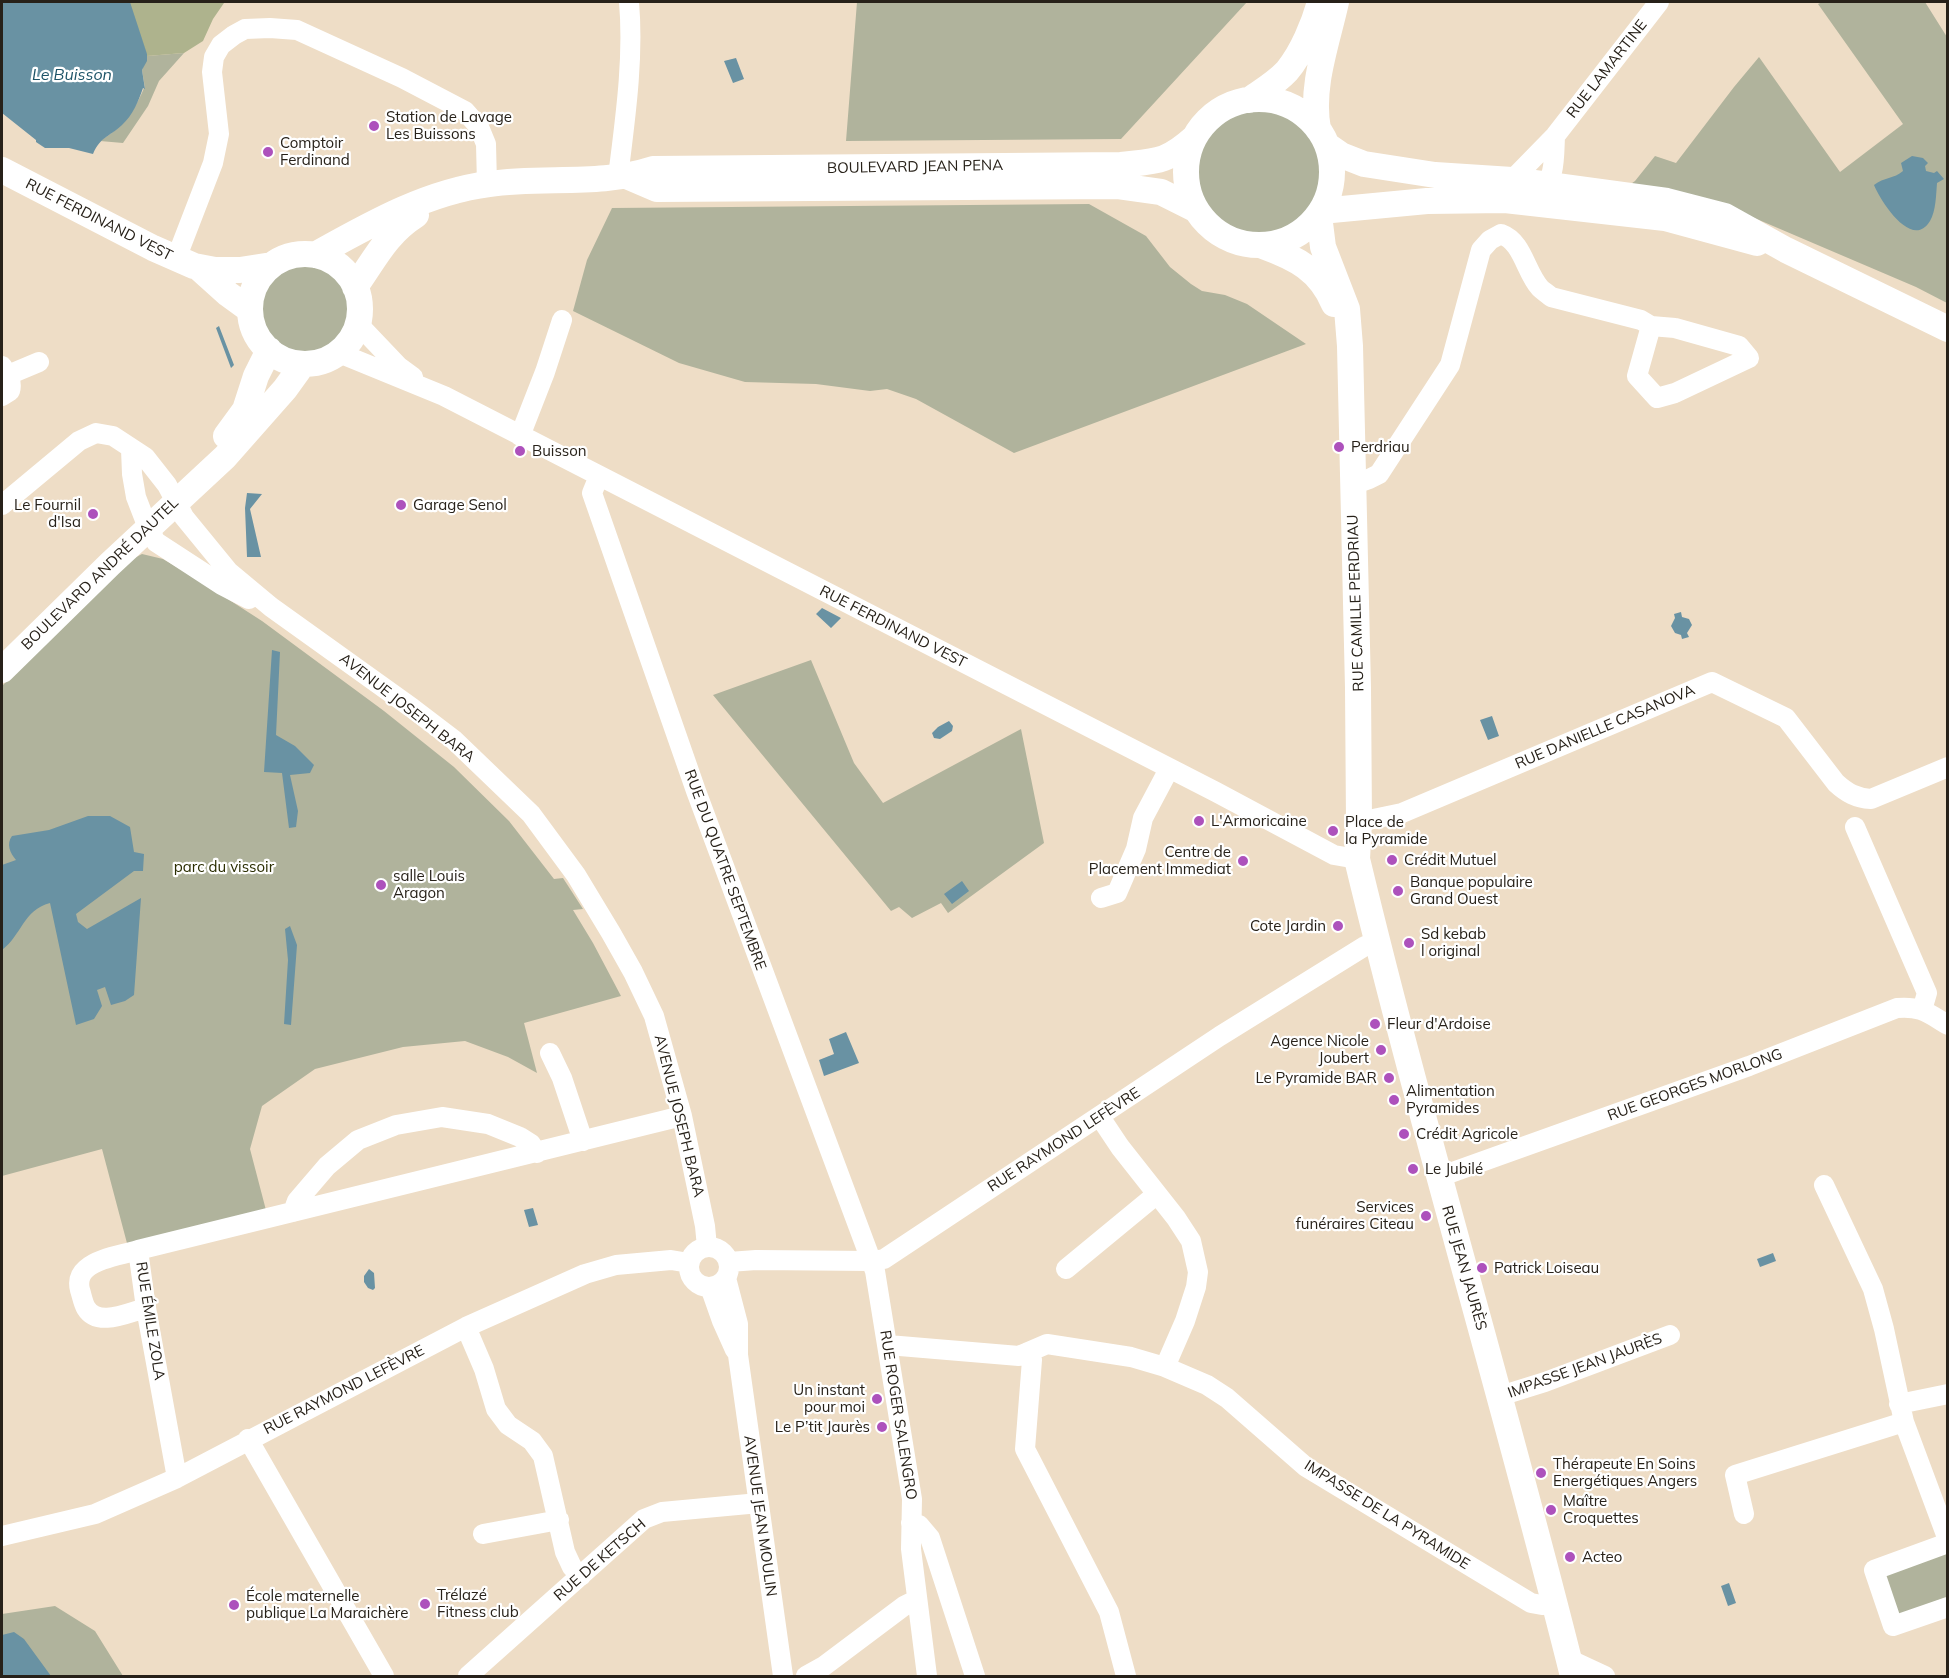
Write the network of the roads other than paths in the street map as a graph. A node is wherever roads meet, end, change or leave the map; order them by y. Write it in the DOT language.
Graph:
graph roads {
  1 [pos="629,2"];
  2 [pos="1320,2"];
  3 [pos="1336,2"];
  4 [pos="1659,2"];
  5 [pos="1249,100"];
  6 [pos="1555,136"];
  7 [pos="1194,138"];
  8 [pos="1323,138"];
  9 [pos="2,170"];
  10 [pos="623,177"];
  11 [pos="487,184"];
  12 [pos="1549,185"];
  13 [pos="1508,190"];
  14 [pos="449,193"];
  15 [pos="1195,209"];
  16 [pos="1320,213"];
  17 [pos="1263,246"];
  18 [pos="1786,250"];
  19 [pos="315,255"];
  20 [pos="187,263"];
  21 [pos="272,265"];
  22 [pos="355,287"];
  23 [pos="250,310"];
  24 [pos="562,320"];
  25 [pos="358,324"];
  26 [pos="1651,326"];
  27 [pos="1947,329"];
  28 [pos="1350,346"];
  29 [pos="269,350"];
  30 [pos="339,353"];
  31 [pos="39,362"];
  32 [pos="303,364"];
  33 [pos="5,370"];
  34 [pos="430,389"];
  35 [pos="2,396"];
  36 [pos="520,436"];
  37 [pos="131,449"];
  38 [pos="599,476"];
  39 [pos="199,479"];
  40 [pos="1352,485"];
  41 [pos="177,500"];
  42 [pos="2,505"];
  43 [pos="148,528"];
  44 [pos="271,607"];
  45 [pos="2,670"];
  46 [pos="1947,767"];
  47 [pos="1169,769"];
  48 [pos="1359,822"];
  49 [pos="1855,828"];
  50 [pos="1357,860"];
  51 [pos="1101,898"];
  52 [pos="1378,942"];
  53 [pos="1922,1010"];
  54 [pos="1947,1025"];
  55 [pos="550,1053"];
  56 [pos="682,1116"];
  57 [pos="1100,1116"];
  58 [pos="583,1141"];
  59 [pos="537,1153"];
  60 [pos="1439,1177"];
  61 [pos="1824,1185"];
  62 [pos="1157,1194"];
  63 [pos="293,1212"];
  64 [pos="707,1246"];
  65 [pos="138,1250"];
  66 [pos="872,1261"];
  67 [pos="689,1263"];
  68 [pos="1066,1269"];
  69 [pos="722,1276"];
  70 [pos="146,1308"];
  71 [pos="466,1327"];
  72 [pos="1670,1335"];
  73 [pos="888,1345"];
  74 [pos="1028,1352"];
  75 [pos="1165,1367"];
  76 [pos="1947,1394"];
  77 [pos="1500,1396"];
  78 [pos="1901,1413"];
  79 [pos="248,1440"];
  80 [pos="177,1478"];
  81 [pos="759,1503"];
  82 [pos="1744,1514"];
  83 [pos="559,1520"];
  84 [pos="911,1522"];
  85 [pos="483,1534"];
  86 [pos="2,1536"];
  87 [pos="1947,1542"];
  88 [pos="581,1576"];
  89 [pos="916,1600"];
  90 [pos="1554,1604"];
  91 [pos="1947,1607"];
  92 [pos="1572,1670"];
  93 [pos="384,1677"];
  94 [pos="468,1677"];
  95 [pos="783,1677"];
  96 [pos="806,1677"];
  97 [pos="927,1677"];
  98 [pos="975,1677"];
  99 [pos="1126,1677"];
  100 [pos="1605,1677"];
  1 -- 10 [label="street"];
  2 -- 5 [label="main road"];
  3 -- 8 [label="main road"];
  4 -- 6 [label="street, RUE LAMARTINE"];
  5 -- 7 [label="main road"];
  5 -- 8 [label="main road"];
  6 -- 12 [label="street"];
  6 -- 13 [label="street, RUE LAMARTINE"];
  7 -- 10 [label="main road, BOULEVARD JEAN PENA"];
  7 -- 15 [label="main road"];
  8 -- 13 [label="main road"];
  8 -- 16 [label="main road"];
  9 -- 20 [label="main road, RUE FERDINAND VEST"];
  10 -- 11 [label="main road, BOULEVARD JEAN PENA"];
  10 -- 15 [label="main road, BOULEVARD JEAN PENA"];
  11 -- 14 [label="main road, BOULEVARD JEAN PENA"];
  11 -- 20 [label="street"];
  12 -- 13 [label="main road"];
  12 -- 18 [label="main road"];
  13 -- 16 [label="main road"];
  13 -- 18 [label="main road"];
  14 -- 19 [label="main road, BOULEVARD JEAN PENA"];
  14 -- 22 [label="main road, BOULEVARD JEAN PENA"];
  15 -- 17 [label="main road"];
  16 -- 17 [label="main road"];
  16 -- 28 [label="main road, RUE CAMILLE PERDRIAU"];
  17 -- 28 [label="main road, RUE CAMILLE PERDRIAU"];
  18 -- 27 [label="main road"];
  19 -- 21 [label="main road"];
  19 -- 22 [label="main road"];
  20 -- 21 [label="main road"];
  20 -- 23 [label="main road"];
  21 -- 23 [label="main road"];
  22 -- 25 [label="main road"];
  23 -- 29 [label="main road"];
  24 -- 36 [label="street"];
  25 -- 30 [label="main road"];
  25 -- 34 [label="street, RUE FERDINAND VEST"];
  26 -- 26 [label="street"];
  26 -- 40 [label="street"];
  28 -- 40 [label="main road, RUE CAMILLE PERDRIAU"];
  29 -- 32 [label="main road"];
  29 -- 39 [label="main road, BOULEVARD ANDRÉ DAUTEL"];
  30 -- 32 [label="main road"];
  30 -- 34 [label="street, RUE FERDINAND VEST"];
  31 -- 33 [label="street"];
  32 -- 39 [label="main road, BOULEVARD ANDRÉ DAUTEL"];
  33 -- 35 [label="street"];
  34 -- 36 [label="street, RUE FERDINAND VEST"];
  36 -- 38 [label="street, RUE FERDINAND VEST"];
  37 -- 41 [label="street, AVENUE JOSEPH BARA"];
  37 -- 42 [label="street, AVENUE JOSEPH BARA"];
  37 -- 43 [label="street, AVENUE JOSEPH BARA"];
  38 -- 47 [label="street, RUE FERDINAND VEST"];
  38 -- 66 [label="street, RUE DU QUATRE SEPTEMBRE"];
  39 -- 41 [label="main road, BOULEVARD ANDRÉ DAUTEL"];
  40 -- 48 [label="main road, RUE CAMILLE PERDRIAU"];
  41 -- 43 [label="main road, BOULEVARD ANDRÉ DAUTEL"];
  41 -- 44 [label="street, AVENUE JOSEPH BARA"];
  43 -- 44 [label="street, AVENUE JOSEPH BARA"];
  43 -- 45 [label="main road, BOULEVARD ANDRÉ DAUTEL"];
  44 -- 56 [label="street, AVENUE JOSEPH BARA"];
  46 -- 48 [label="street, RUE DANIELLE CASANOVA"];
  47 -- 50 [label="street, RUE FERDINAND VEST"];
  47 -- 51 [label="street"];
  48 -- 50 [label="main road, RUE CAMILLE PERDRIAU"];
  49 -- 53 [label="street"];
  50 -- 52 [label="main road, RUE JEAN JAURÈS"];
  52 -- 57 [label="street, RUE RAYMOND LEFÈVRE"];
  52 -- 60 [label="main road, RUE JEAN JAURÈS"];
  53 -- 54 [label="street"];
  53 -- 60 [label="street, RUE GEORGES MORLONG"];
  55 -- 58 [label="street"];
  56 -- 58 [label="street, RUE ÉMILE ZOLA"];
  56 -- 64 [label="street, AVENUE JOSEPH BARA"];
  57 -- 62 [label="street"];
  57 -- 66 [label="street, RUE RAYMOND LEFÈVRE"];
  58 -- 59 [label="street, RUE ÉMILE ZOLA"];
  59 -- 63 [label="street, RUE ÉMILE ZOLA"];
  59 -- 63 [label="street"];
  60 -- 77 [label="main road, RUE JEAN JAURÈS"];
  61 -- 78 [label="street"];
  62 -- 68 [label="street"];
  62 -- 75 [label="street"];
  63 -- 65 [label="street, RUE ÉMILE ZOLA"];
  64 -- 67 [label="street"];
  64 -- 69 [label="street"];
  65 -- 70 [label="street, RUE ÉMILE ZOLA"];
  65 -- 70 [label="street"];
  66 -- 69 [label="street, RUE RAYMOND LEFÈVRE"];
  66 -- 73 [label="street, RUE ROGER SALENGRO"];
  67 -- 69 [label="street"];
  67 -- 71 [label="street, RUE RAYMOND LEFÈVRE"];
  69 -- 81 [label="street, AVENUE JEAN MOULIN"];
  70 -- 80 [label="street, RUE ÉMILE ZOLA"];
  71 -- 79 [label="street, RUE RAYMOND LEFÈVRE"];
  71 -- 83 [label="street"];
  72 -- 77 [label="street, IMPASSE JEAN JAURÈS"];
  73 -- 74 [label="street, IMPASSE DE LA PYRAMIDE"];
  73 -- 84 [label="street, RUE ROGER SALENGRO"];
  74 -- 75 [label="street, IMPASSE DE LA PYRAMIDE"];
  74 -- 99 [label="street"];
  75 -- 90 [label="street, IMPASSE DE LA PYRAMIDE"];
  76 -- 78 [label="street"];
  77 -- 90 [label="main road, RUE JEAN JAURÈS"];
  78 -- 82 [label="street"];
  78 -- 87 [label="street"];
  79 -- 80 [label="street, RUE RAYMOND LEFÈVRE"];
  79 -- 93 [label="street"];
  80 -- 86 [label="street, RUE RAYMOND LEFÈVRE"];
  81 -- 88 [label="street, RUE DE KETSCH"];
  81 -- 95 [label="street, AVENUE JEAN MOULIN"];
  83 -- 85 [label="street"];
  83 -- 88 [label="street"];
  84 -- 89 [label="street, RUE ROGER SALENGRO"];
  84 -- 98 [label="street"];
  87 -- 91 [label="street"];
  88 -- 94 [label="street, RUE DE KETSCH"];
  89 -- 96 [label="street"];
  89 -- 97 [label="street, RUE ROGER SALENGRO"];
  90 -- 92 [label="main road, RUE JEAN JAURÈS"];
  92 -- 100 [label="street"];
}
